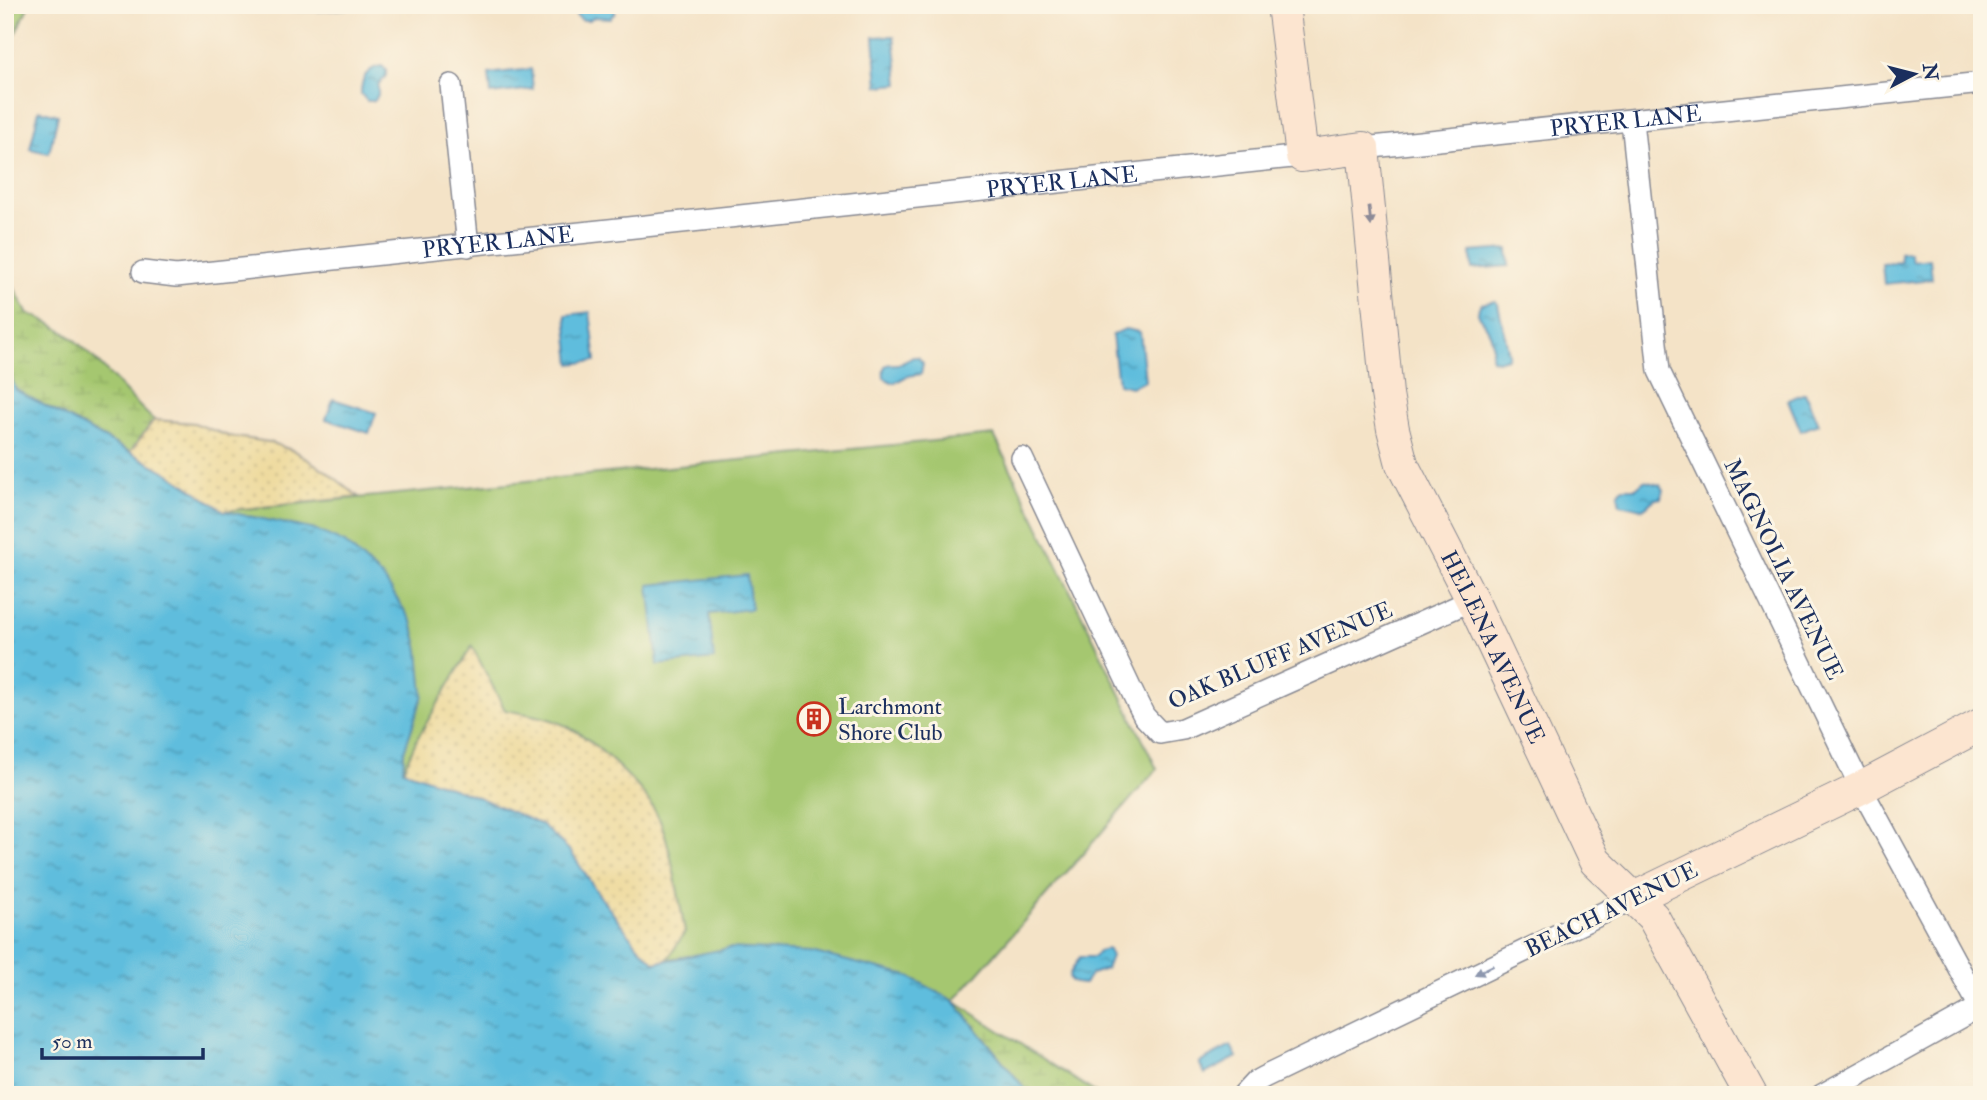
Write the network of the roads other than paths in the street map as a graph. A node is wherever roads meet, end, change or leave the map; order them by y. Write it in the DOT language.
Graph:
graph roads {
  1 [pos="1283,5"];
  2 [pos="1982,83"];
  3 [pos="451,85"];
  4 [pos="1632,121"];
  5 [pos="1363,148"];
  6 [pos="1302,156"];
  7 [pos="468,246"];
  8 [pos="144,272"];
  9 [pos="1022,458"];
  10 [pos="1472,600"];
  11 [pos="1982,723"];
  12 [pos="1861,788"];
  13 [pos="1634,898"];
  14 [pos="1981,1008"];
  15 [pos="1242,1095"];
  16 [pos="1751,1095"];
  17 [pos="1822,1095"];
  1 -- 6 [label="street"];
  2 -- 4 [label="street, PRYER LANE"];
  3 -- 7 [label="street"];
  4 -- 5 [label="street, PRYER LANE"];
  4 -- 12 [label="street, MAGNOLIA AVENUE"];
  5 -- 6 [label="street, PRYER LANE"];
  5 -- 10 [label="street, HELENA AVENUE, one-way"];
  6 -- 7 [label="street, PRYER LANE"];
  7 -- 8 [label="street, PRYER LANE"];
  9 -- 10 [label="street, OAK BLUFF AVENUE"];
  10 -- 13 [label="street, HELENA AVENUE"];
  11 -- 12 [label="street, BEACH AVENUE"];
  12 -- 13 [label="street, BEACH AVENUE"];
  12 -- 14 [label="street, MAGNOLIA AVENUE"];
  13 -- 15 [label="street, BEACH AVENUE, one-way"];
  13 -- 16 [label="street, HELENA AVENUE"];
  14 -- 17 [label="street"];
}
